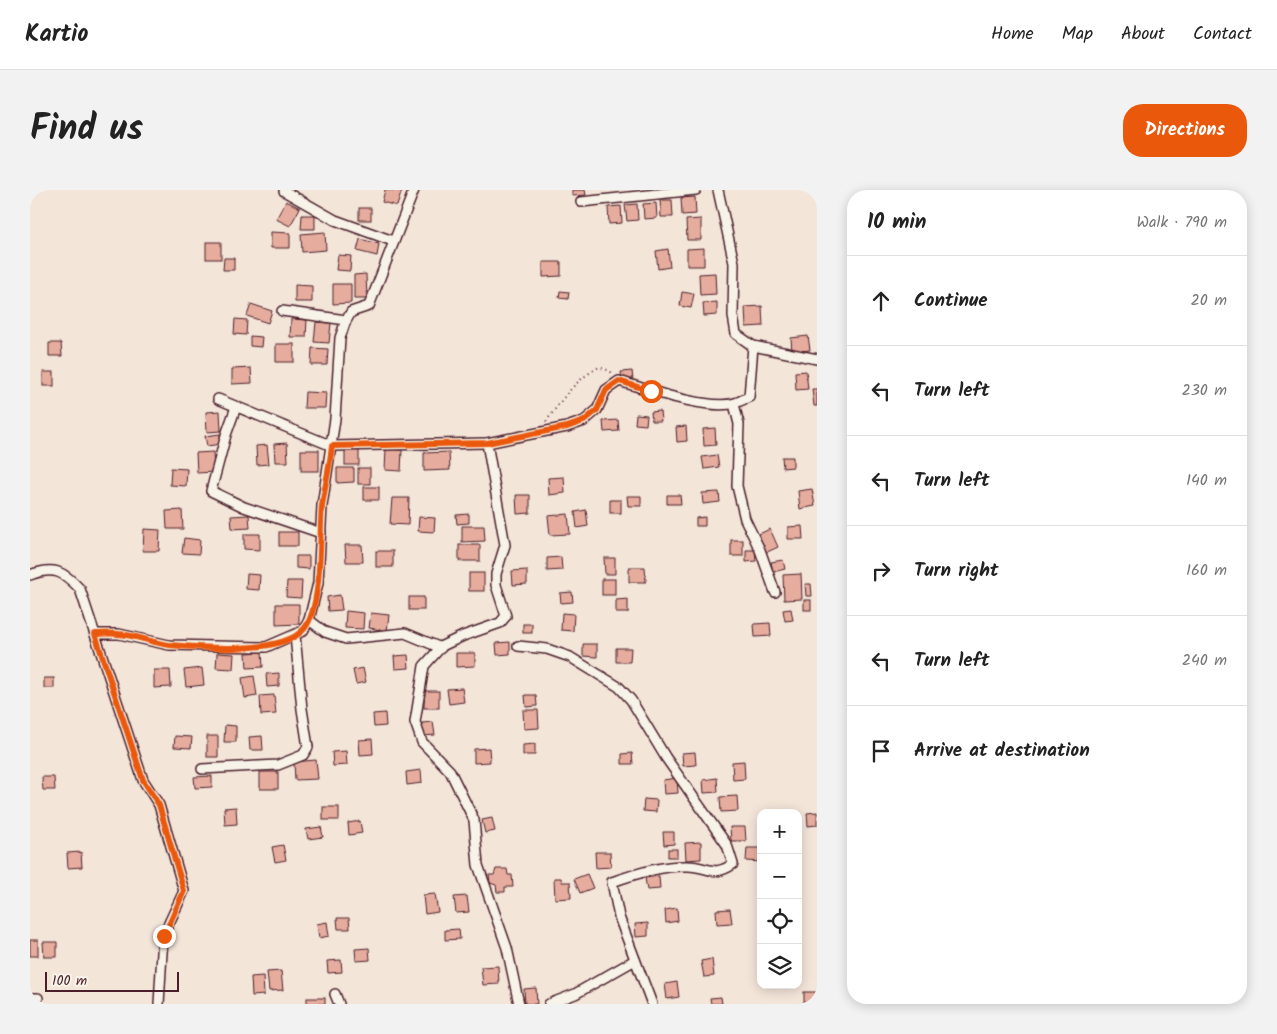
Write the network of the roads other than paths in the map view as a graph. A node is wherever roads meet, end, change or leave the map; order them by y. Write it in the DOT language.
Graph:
graph roads {
  1 [pos="414,190"];
  2 [pos="696,190"];
  3 [pos="718,190"];
  4 [pos="284,191"];
  5 [pos="580,202"];
  6 [pos="393,241"];
  7 [pos="282,311"];
  8 [pos="346,320"];
  9 [pos="752,346"];
  10 [pos="817,359"];
  11 [pos="218,399"];
  12 [pos="734,404"];
  13 [pos="236,407"];
  14 [pos="487,443"];
  15 [pos="332,446"];
  16 [pos="322,533"];
  17 [pos="30,575"];
  18 [pos="775,592"];
  19 [pos="309,620"];
  20 [pos="95,634"];
  21 [pos="295,635"];
  22 [pos="518,646"];
  23 [pos="441,648"];
  24 [pos="202,769"];
  25 [pos="635,960"];
  26 [pos="335,994"];
  27 [pos="159,1004"];
  28 [pos="339,1004"];
  29 [pos="519,1004"];
  30 [pos="549,1004"];
  31 [pos="652,1004"];
  1 -- 6 [label="street"];
  2 -- 5 [label="street"];
  3 -- 9 [label="street"];
  4 -- 6 [label="street"];
  6 -- 8 [label="street"];
  7 -- 8 [label="street"];
  8 -- 15 [label="street"];
  9 -- 10 [label="street"];
  9 -- 12 [label="street"];
  11 -- 13 [label="street"];
  12 -- 14 [label="street"];
  12 -- 18 [label="street"];
  13 -- 15 [label="street"];
  13 -- 16 [label="street"];
  14 -- 15 [label="street"];
  14 -- 23 [label="street"];
  15 -- 16 [label="street"];
  16 -- 19 [label="street"];
  17 -- 20 [label="street"];
  19 -- 21 [label="street"];
  19 -- 23 [label="street"];
  20 -- 21 [label="street"];
  20 -- 27 [label="street"];
  21 -- 24 [label="street"];
  22 -- 25 [label="street"];
  23 -- 29 [label="street"];
  25 -- 30 [label="street"];
  25 -- 31 [label="street"];
  26 -- 28 [label="street"];
}
